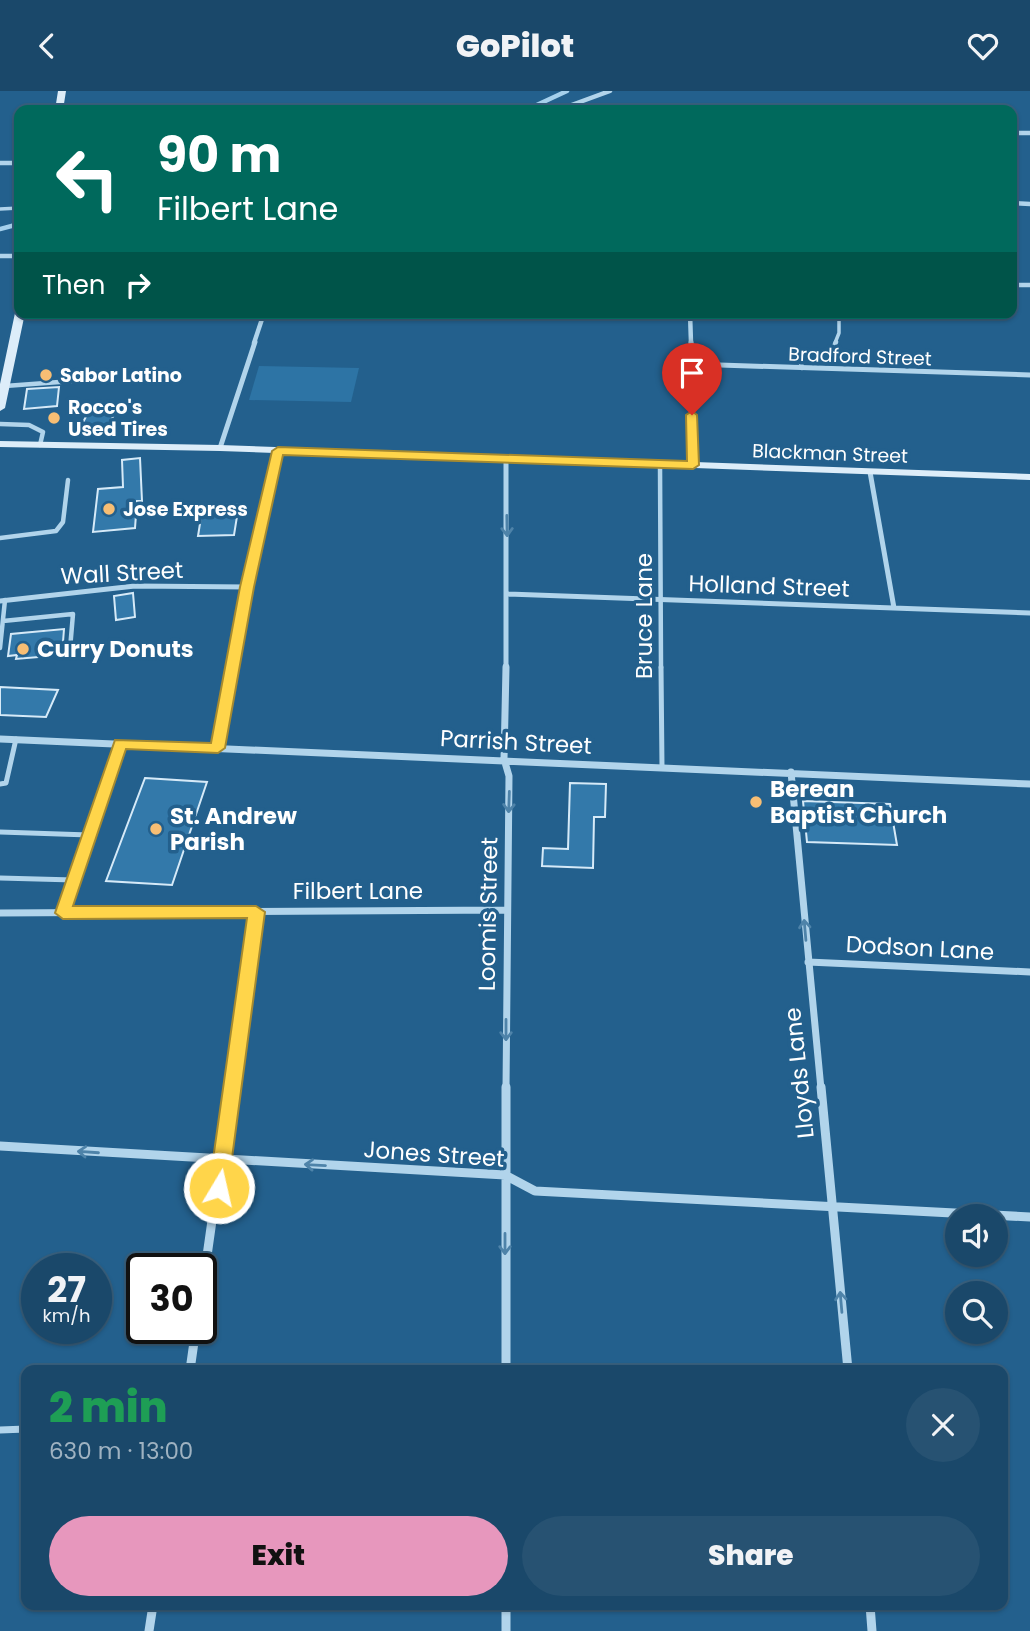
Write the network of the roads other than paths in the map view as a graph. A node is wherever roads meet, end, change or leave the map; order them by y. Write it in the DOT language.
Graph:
graph roads {
  1 [pos="610,91"];
  2 [pos="572,105"];
  3 [pos="19,319"];
  4 [pos="262,319"];
  5 [pos="690,319"];
  6 [pos="839,319"];
  7 [pos="690,364"];
  8 [pos="802,368"];
  9 [pos="1030,375"];
  10 [pos="114,378"];
  11 [pos="3,388"];
  12 [pos="0,408"];
  13 [pos="0,424"];
  14 [pos="0,444"];
  15 [pos="40,445"];
  16 [pos="219,448"];
  17 [pos="278,451"];
  18 [pos="506,458"];
  19 [pos="660,464"];
  20 [pos="693,465"];
  21 [pos="870,472"];
  22 [pos="1030,477"];
  23 [pos="68,480"];
  24 [pos="0,538"];
  25 [pos="247,587"];
  26 [pos="508,594"];
  27 [pos="2,600"];
  28 [pos="662,600"];
  29 [pos="894,608"];
  30 [pos="1030,613"];
  31 [pos="3,621"];
  32 [pos="0,648"];
  33 [pos="70,649"];
  34 [pos="0,739"];
  35 [pos="16,739"];
  36 [pos="120,744"];
  37 [pos="218,748"];
  38 [pos="10,757"];
  39 [pos="0,758"];
  40 [pos="504,759"];
  41 [pos="662,767"];
  42 [pos="791,772"];
  43 [pos="0,784"];
  44 [pos="1030,784"];
  45 [pos="0,832"];
  46 [pos="89,835"];
  47 [pos="0,878"];
  48 [pos="74,880"];
  49 [pos="506,910"];
  50 [pos="256,912"];
  51 [pos="0,913"];
  52 [pos="63,913"];
  53 [pos="808,962"];
  54 [pos="1030,972"];
  55 [pos="0,1146"];
  56 [pos="223,1160"];
  57 [pos="505,1175"];
  58 [pos="832,1205"];
  59 [pos="1030,1217"];
  60 [pos="208,1253"];
  61 [pos="194,1344"];
  62 [pos="191,1365"];
  63 [pos="506,1365"];
  64 [pos="848,1365"];
  65 [pos="21,1429"];
  66 [pos="0,1430"];
  67 [pos="152,1610"];
  68 [pos="506,1610"];
  69 [pos="871,1610"];
  70 [pos="149,1631"];
  71 [pos="506,1631"];
  72 [pos="873,1631"];
  1 -- 2 [label="street"];
  3 -- 11 [label="main road"];
  4 -- 16 [label="street"];
  5 -- 7 [label="street"];
  6 -- 8 [label="lane"];
  7 -- 8 [label="street, Bradford Street"];
  7 -- 20 [label="street"];
  8 -- 9 [label="street, Bradford Street"];
  10 -- 11 [label="lane"];
  11 -- 12 [label="main road"];
  13 -- 15 [label="lane"];
  14 -- 15 [label="main road, Blackman Street"];
  15 -- 16 [label="main road, Blackman Street"];
  16 -- 17 [label="main road, Blackman Street"];
  17 -- 18 [label="main road, Blackman Street"];
  17 -- 25 [label="street"];
  18 -- 19 [label="main road, Blackman Street"];
  18 -- 26 [label="street, Loomis Street, one-way"];
  19 -- 20 [label="main road, Blackman Street"];
  19 -- 28 [label="lane, Bruce Lane"];
  20 -- 21 [label="main road, Blackman Street"];
  21 -- 22 [label="main road, Blackman Street"];
  21 -- 29 [label="street"];
  23 -- 24 [label="lane"];
  25 -- 27 [label="street, Wall Street"];
  25 -- 37 [label="street"];
  26 -- 28 [label="street, Holland Street"];
  26 -- 40 [label="street, Loomis Street"];
  27 -- 31 [label="lane"];
  28 -- 29 [label="street, Holland Street"];
  28 -- 41 [label="lane, Bruce Lane"];
  29 -- 30 [label="street, Holland Street"];
  31 -- 32 [label="lane"];
  31 -- 33 [label="lane"];
  34 -- 35 [label="street, Parrish Street"];
  35 -- 36 [label="street, Parrish Street"];
  35 -- 38 [label="lane"];
  36 -- 37 [label="street, Parrish Street"];
  36 -- 46 [label="lane"];
  37 -- 40 [label="street, Parrish Street"];
  38 -- 39 [label="lane"];
  38 -- 43 [label="lane"];
  40 -- 41 [label="street, Parrish Street"];
  40 -- 49 [label="street, Loomis Street, one-way"];
  41 -- 42 [label="street, Parrish Street"];
  42 -- 44 [label="street, Parrish Street"];
  53 -- 42 [label="street, Lloyds Lane, one-way"];
  45 -- 46 [label="lane"];
  46 -- 48 [label="lane"];
  47 -- 48 [label="lane"];
  48 -- 52 [label="lane"];
  49 -- 50 [label="street, Filbert Lane"];
  49 -- 57 [label="street, Loomis Street, one-way"];
  50 -- 52 [label="street, Filbert Lane"];
  50 -- 56 [label="street"];
  51 -- 52 [label="street, Filbert Lane"];
  53 -- 54 [label="street, Dodson Lane"];
  53 -- 58 [label="street, Lloyds Lane"];
  56 -- 55 [label="street, Jones Street, one-way"];
  57 -- 56 [label="street, Jones Street, one-way"];
  56 -- 60 [label="street"];
  57 -- 58 [label="street, Jones Street"];
  57 -- 63 [label="street, Loomis Street, one-way"];
  58 -- 59 [label="street, Jones Street"];
  64 -- 58 [label="street, Lloyds Lane, one-way"];
  61 -- 62 [label="street"];
  65 -- 66 [label="lane"];
  67 -- 70 [label="street"];
  68 -- 71 [label="street"];
  69 -- 72 [label="street"];
}
